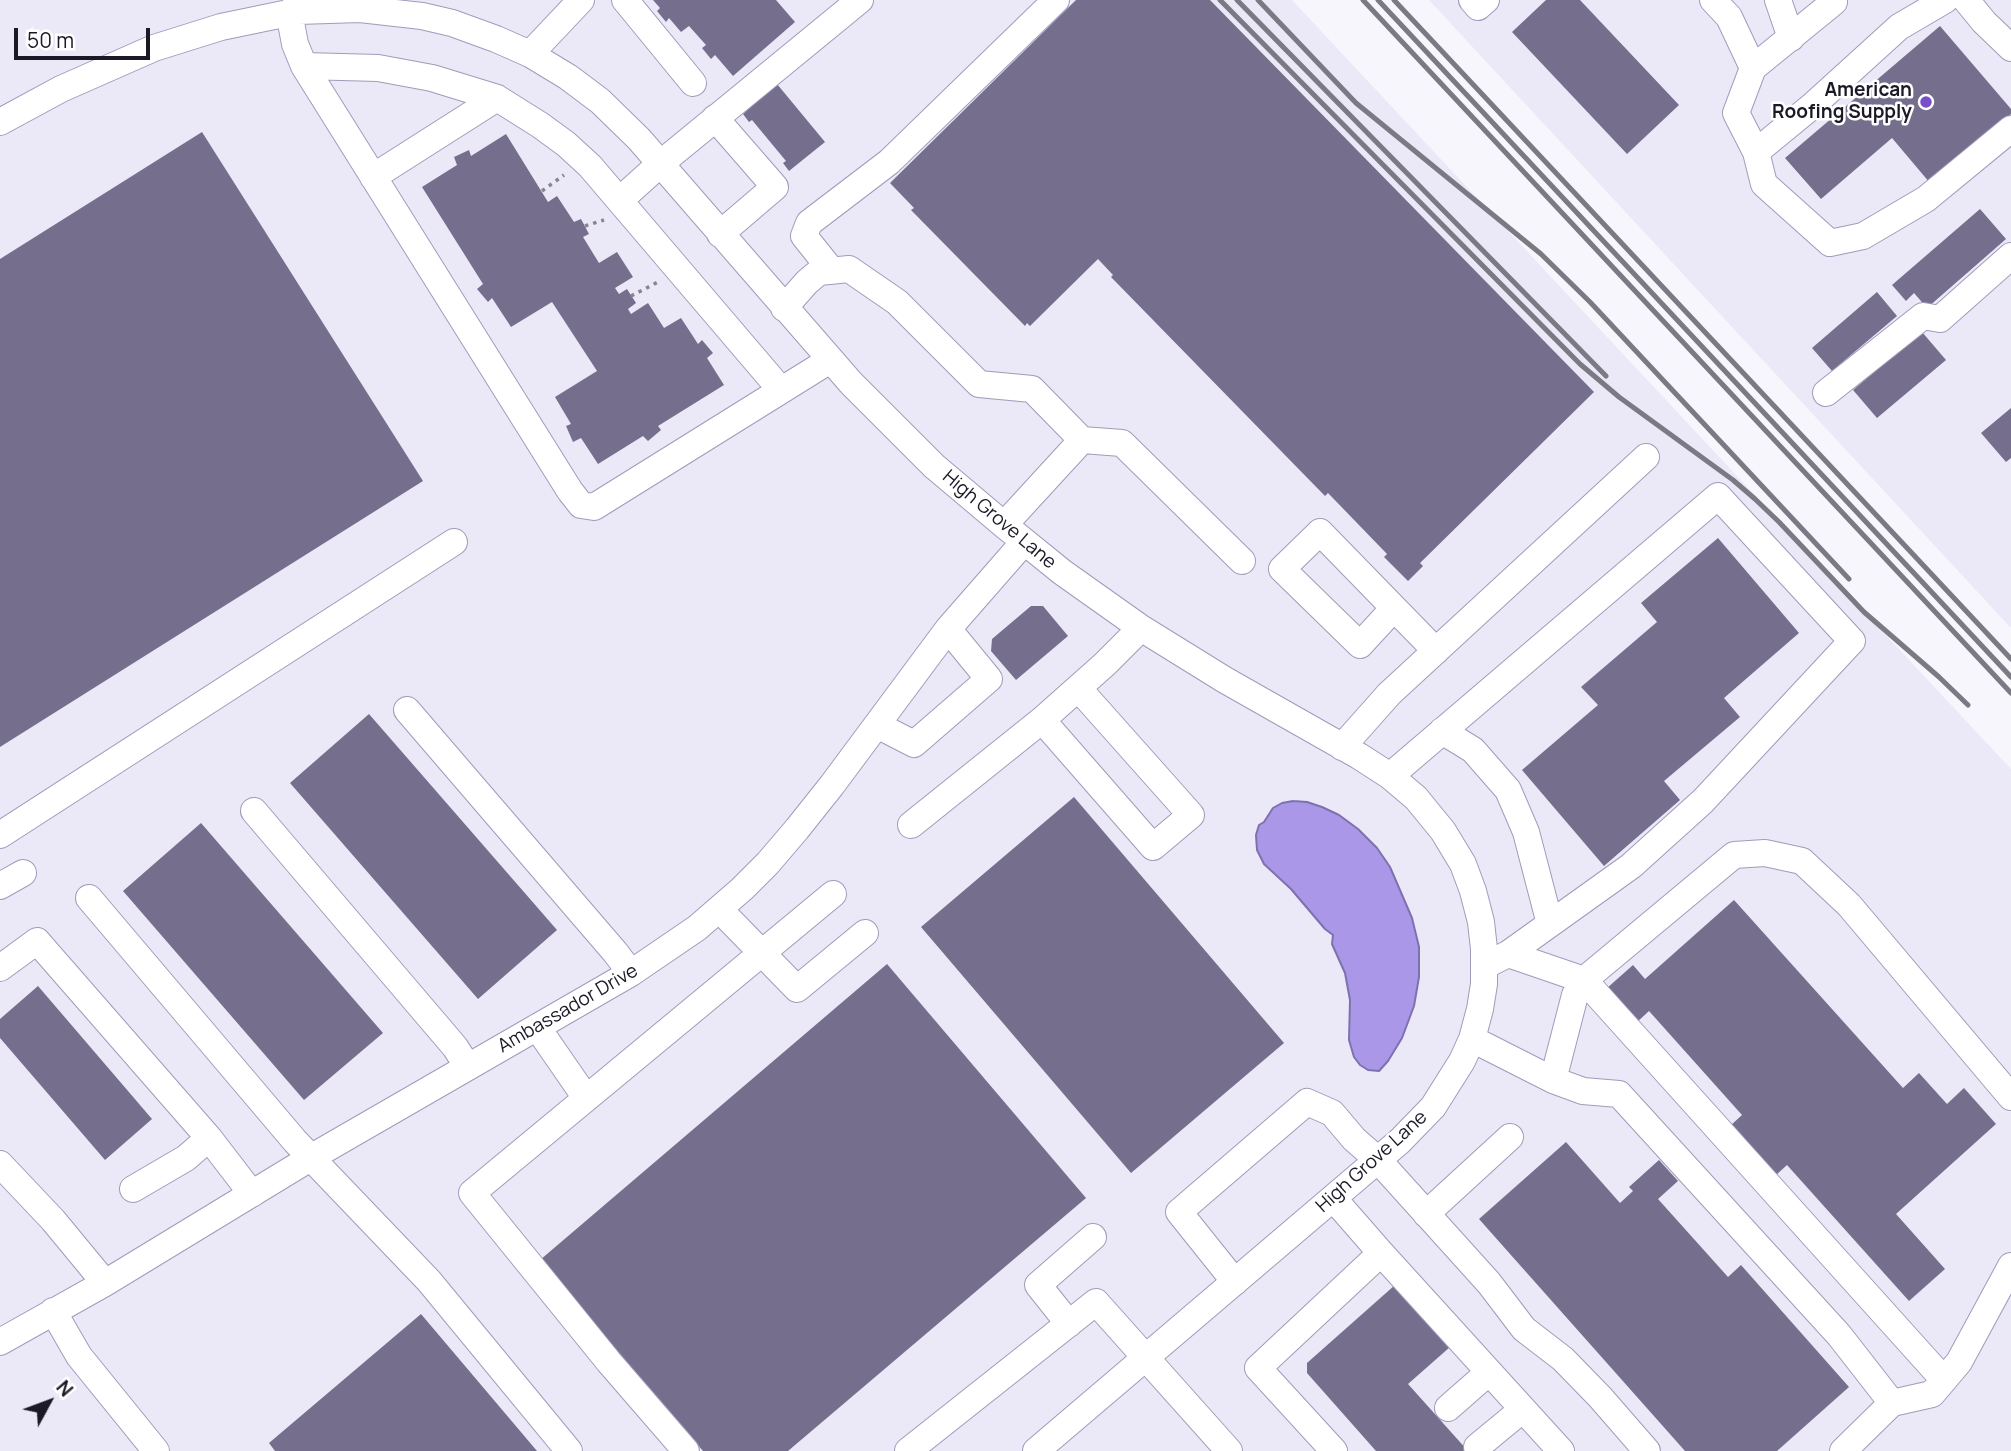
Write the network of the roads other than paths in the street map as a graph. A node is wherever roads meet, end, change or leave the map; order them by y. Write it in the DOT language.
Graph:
graph roads {
  1 [pos="625,0"];
  2 [pos="860,0"];
  3 [pos="1056,0"];
  4 [pos="1472,0"];
  5 [pos="1486,0"];
  6 [pos="1713,0"];
  7 [pos="1778,0"];
  8 [pos="1833,0"];
  9 [pos="1945,0"];
  10 [pos="1966,0"];
  11 [pos="579,1"];
  12 [pos="426,8"];
  13 [pos="289,12"];
  14 [pos="1791,38"];
  15 [pos="2011,48"];
  16 [pos="530,54"];
  17 [pos="304,66"];
  18 [pos="1753,68"];
  19 [pos="693,83"];
  20 [pos="497,98"];
  21 [pos="715,118"];
  22 [pos="0,122"];
  23 [pos="2011,129"];
  24 [pos="1756,152"];
  25 [pos="660,164"];
  26 [pos="373,177"];
  27 [pos="612,210"];
  28 [pos="720,234"];
  29 [pos="2011,256"];
  30 [pos="832,271"];
  31 [pos="784,308"];
  32 [pos="830,360"];
  33 [pos="781,390"];
  34 [pos="1826,393"];
  35 [pos="1082,440"];
  36 [pos="1646,457"];
  37 [pos="1014,534"];
  38 [pos="454,542"];
  39 [pos="1242,561"];
  40 [pos="1394,608"];
  41 [pos="1140,628"];
  42 [pos="948,629"];
  43 [pos="1436,651"];
  44 [pos="1078,688"];
  45 [pos="407,710"];
  46 [pos="1042,720"];
  47 [pos="877,725"];
  48 [pos="1441,731"];
  49 [pos="1342,747"];
  50 [pos="1390,776"];
  51 [pos="254,811"];
  52 [pos="911,825"];
  53 [pos="0,835"];
  54 [pos="23,873"];
  55 [pos="0,886"];
  56 [pos="833,894"];
  57 [pos="89,898"];
  58 [pos="719,909"];
  59 [pos="1550,924"];
  60 [pos="865,933"];
  61 [pos="761,953"];
  62 [pos="1496,960"];
  63 [pos="0,968"];
  64 [pos="631,972"];
  65 [pos="1584,981"];
  66 [pos="537,1027"];
  67 [pos="1472,1039"];
  68 [pos="468,1067"];
  69 [pos="1553,1080"];
  70 [pos="2011,1097"];
  71 [pos="586,1098"];
  72 [pos="1510,1137"];
  73 [pos="209,1138"];
  74 [pos="312,1157"];
  75 [pos="1378,1160"];
  76 [pos="0,1164"];
  77 [pos="133,1189"];
  78 [pos="252,1194"];
  79 [pos="1333,1198"];
  80 [pos="1426,1214"];
  81 [pos="1093,1237"];
  82 [pos="1381,1253"];
  83 [pos="2011,1265"];
  84 [pos="1235,1282"];
  85 [pos="104,1283"];
  86 [pos="53,1311"];
  87 [pos="1069,1324"];
  88 [pos="0,1342"];
  89 [pos="1146,1358"];
  90 [pos="1489,1372"];
  91 [pos="1944,1380"];
  92 [pos="1892,1403"];
  93 [pos="1448,1408"];
  94 [pos="1523,1409"];
  95 [pos="1478,1447"];
  96 [pos="1557,1450"];
  97 [pos="156,1451"];
  98 [pos="569,1451"];
  99 [pos="686,1451"];
  100 [pos="908,1451"];
  101 [pos="1037,1451"];
  102 [pos="1229,1451"];
  103 [pos="1334,1451"];
  104 [pos="1647,1451"];
  105 [pos="1843,1451"];
  1 -- 19 [label="street"];
  2 -- 21 [label="street"];
  3 -- 30 [label="street"];
  4 -- 5 [label="street"];
  6 -- 18 [label="street"];
  7 -- 14 [label="street"];
  8 -- 14 [label="street"];
  9 -- 24 [label="street"];
  10 -- 15 [label="street"];
  11 -- 16 [label="street"];
  12 -- 13 [label="street, High Grove Lane"];
  12 -- 16 [label="street, High Grove Lane"];
  13 -- 17 [label="street"];
  13 -- 22 [label="street, High Grove Lane"];
  14 -- 18 [label="street"];
  16 -- 25 [label="street, High Grove Lane"];
  17 -- 20 [label="street"];
  17 -- 26 [label="street"];
  18 -- 24 [label="street"];
  20 -- 26 [label="street"];
  20 -- 27 [label="street"];
  21 -- 25 [label="street"];
  21 -- 28 [label="street"];
  23 -- 24 [label="street"];
  25 -- 27 [label="street"];
  25 -- 28 [label="street, High Grove Lane"];
  26 -- 33 [label="street"];
  27 -- 33 [label="street"];
  28 -- 31 [label="street, High Grove Lane"];
  29 -- 34 [label="street"];
  30 -- 31 [label="street"];
  30 -- 35 [label="street"];
  31 -- 32 [label="street, High Grove Lane"];
  32 -- 33 [label="street"];
  32 -- 37 [label="street, High Grove Lane"];
  35 -- 37 [label="street, Ambassador Drive"];
  35 -- 39 [label="street"];
  36 -- 43 [label="street"];
  37 -- 41 [label="street, High Grove Lane"];
  37 -- 42 [label="street, Ambassador Drive"];
  38 -- 53 [label="street"];
  40 -- 43 [label="street"];
  41 -- 44 [label="street"];
  41 -- 49 [label="street, High Grove Lane"];
  42 -- 47 [label="street, Ambassador Drive"];
  42 -- 47 [label="street"];
  43 -- 49 [label="street"];
  44 -- 46 [label="street"];
  44 -- 46 [label="street"];
  45 -- 64 [label="street"];
  46 -- 52 [label="street"];
  47 -- 58 [label="street, Ambassador Drive"];
  48 -- 50 [label="street"];
  48 -- 59 [label="street"];
  48 -- 59 [label="street"];
  49 -- 50 [label="street, High Grove Lane"];
  50 -- 62 [label="street, High Grove Lane"];
  51 -- 68 [label="street"];
  54 -- 55 [label="street"];
  56 -- 61 [label="street"];
  57 -- 74 [label="street"];
  58 -- 61 [label="street"];
  58 -- 64 [label="street, Ambassador Drive"];
  59 -- 62 [label="street"];
  60 -- 61 [label="street"];
  61 -- 71 [label="street"];
  62 -- 65 [label="street"];
  62 -- 67 [label="street, High Grove Lane"];
  63 -- 73 [label="street"];
  64 -- 66 [label="street, Ambassador Drive"];
  65 -- 69 [label="street"];
  65 -- 70 [label="street"];
  65 -- 91 [label="street"];
  66 -- 68 [label="street, Ambassador Drive"];
  66 -- 71 [label="street"];
  67 -- 69 [label="street"];
  67 -- 75 [label="street, High Grove Lane"];
  68 -- 74 [label="street, Ambassador Drive"];
  69 -- 92 [label="street"];
  71 -- 99 [label="street"];
  72 -- 80 [label="street"];
  73 -- 77 [label="street"];
  73 -- 78 [label="street"];
  74 -- 78 [label="street, Ambassador Drive"];
  74 -- 98 [label="street"];
  75 -- 79 [label="street, High Grove Lane"];
  75 -- 80 [label="street"];
  75 -- 84 [label="street"];
  76 -- 85 [label="street"];
  78 -- 85 [label="street, Ambassador Drive"];
  79 -- 82 [label="street"];
  79 -- 84 [label="street, High Grove Lane"];
  80 -- 104 [label="street"];
  81 -- 87 [label="street"];
  82 -- 90 [label="street"];
  82 -- 103 [label="street"];
  83 -- 91 [label="street"];
  84 -- 89 [label="street, High Grove Lane"];
  85 -- 86 [label="street, Ambassador Drive"];
  86 -- 88 [label="street, Ambassador Drive"];
  86 -- 97 [label="street"];
  87 -- 89 [label="street"];
  87 -- 100 [label="street"];
  89 -- 101 [label="street, High Grove Lane"];
  89 -- 102 [label="street"];
  90 -- 93 [label="street"];
  90 -- 94 [label="street"];
  91 -- 92 [label="street"];
  92 -- 105 [label="street"];
  94 -- 95 [label="street"];
  94 -- 96 [label="street"];
}
